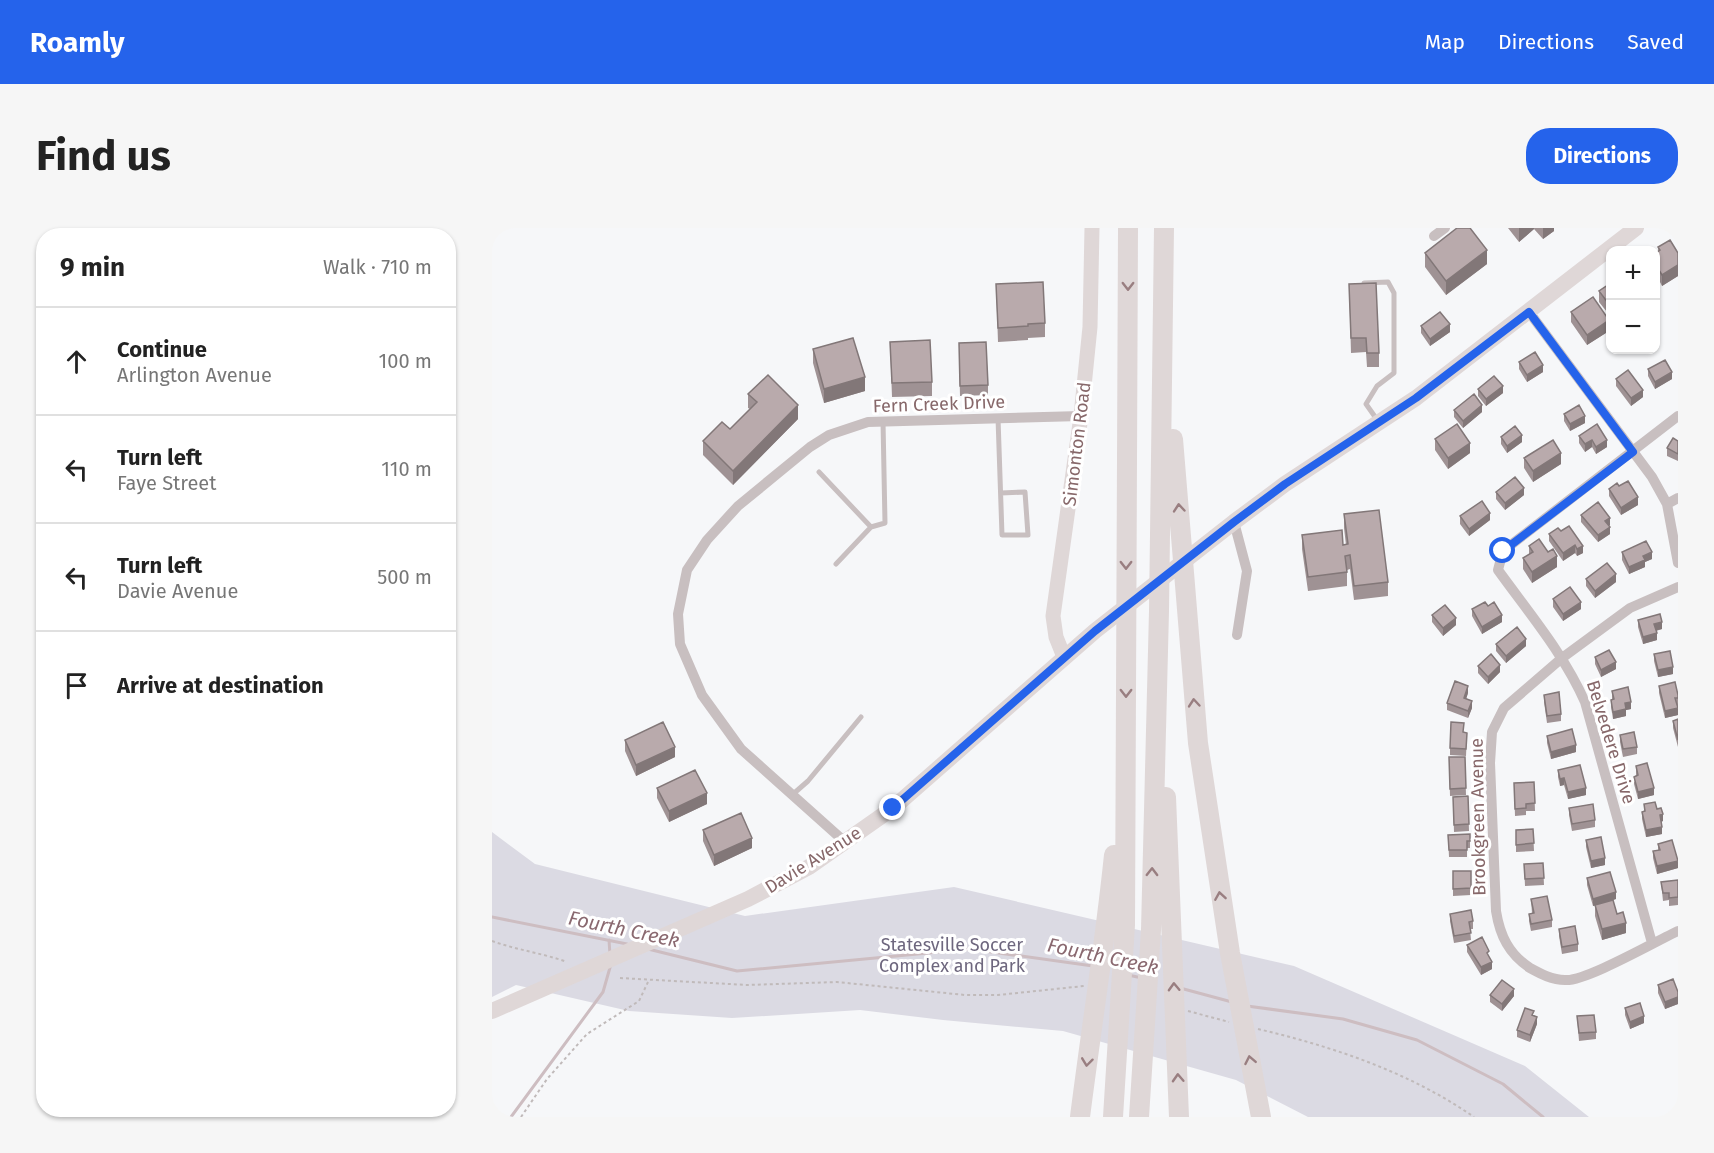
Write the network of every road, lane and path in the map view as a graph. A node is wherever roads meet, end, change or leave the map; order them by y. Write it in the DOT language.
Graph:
graph roads {
  1 [pos="1092,228"];
  2 [pos="1128,228"];
  3 [pos="1164,228"];
  4 [pos="1444,228"];
  5 [pos="1634,229"];
  6 [pos="1434,236"];
  7 [pos="1354,284"];
  8 [pos="1529,312"];
  9 [pos="1163,338"];
  10 [pos="1082,416"];
  11 [pos="1678,416"];
  12 [pos="998,418"];
  13 [pos="883,421"];
  14 [pos="1379,422"];
  15 [pos="1633,452"];
  16 [pos="819,472"];
  17 [pos="1001,493"];
  18 [pos="1678,498"];
  19 [pos="1667,504"];
  20 [pos="1234,522"];
  21 [pos="871,527"];
  22 [pos="1678,563"];
  23 [pos="836,564"];
  24 [pos="1678,587"];
  25 [pos="1159,611"];
  26 [pos="1237,635"];
  27 [pos="1064,657"];
  28 [pos="1562,658"];
  29 [pos="861,717"];
  30 [pos="792,795"];
  31 [pos="845,842"];
  32 [pos="1116,920"];
  33 [pos="1678,931"];
  34 [pos="492,941"];
  35 [pos="1652,943"];
  36 [pos="567,962"];
  37 [pos="620,978"];
  38 [pos="648,981"];
  39 [pos="1091,987"];
  40 [pos="1185,1010"];
  41 [pos="492,1011"];
  42 [pos="1237,1024"];
  43 [pos="1249,1027"];
  44 [pos="521,1117"];
  45 [pos="1080,1117"];
  46 [pos="1113,1117"];
  47 [pos="1139,1117"];
  48 [pos="1179,1117"];
  49 [pos="1262,1117"];
  50 [pos="1474,1117"];
  1 -- 10 [label="street, Simonton Road"];
  2 -- 32 [label="highway, one-way"];
  3 -- 9 [label="highway"];
  4 -- 6 [label="street"];
  5 -- 8 [label="main road, Davie Avenue"];
  7 -- 14 [label="lane"];
  8 -- 14 [label="main road, Davie Avenue"];
  8 -- 15 [label="street"];
  9 -- 25 [label="highway"];
  49 -- 9 [label="highway, one-way"];
  10 -- 12 [label="street, Fern Creek Drive"];
  10 -- 27 [label="street, Simonton Road"];
  11 -- 15 [label="street"];
  12 -- 13 [label="street, Fern Creek Drive"];
  12 -- 17 [label="lane"];
  13 -- 21 [label="lane"];
  13 -- 30 [label="street, Fern Creek Drive"];
  14 -- 20 [label="main road, Davie Avenue"];
  15 -- 19 [label="street"];
  15 -- 28 [label="street, Belvedere Drive"];
  16 -- 21 [label="lane"];
  17 -- 17 [label="lane"];
  18 -- 19 [label="street"];
  19 -- 22 [label="street"];
  20 -- 26 [label="street"];
  20 -- 27 [label="main road, Davie Avenue"];
  21 -- 23 [label="lane"];
  24 -- 28 [label="street, Brookgreen Avenue"];
  47 -- 25 [label="highway, one-way"];
  48 -- 25 [label="highway, one-way"];
  27 -- 31 [label="main road, Davie Avenue"];
  28 -- 35 [label="street, Belvedere Drive"];
  28 -- 35 [label="street, Brookgreen Avenue"];
  29 -- 30 [label="lane"];
  30 -- 31 [label="street, Fern Creek Drive"];
  31 -- 41 [label="main road, Davie Avenue"];
  32 -- 45 [label="highway, one-way"];
  32 -- 46 [label="highway"];
  33 -- 35 [label="street, Brookgreen Avenue"];
  34 -- 36 [label="path"];
  37 -- 38 [label="path"];
  38 -- 39 [label="path"];
  38 -- 44 [label="path"];
  40 -- 42 [label="path"];
  43 -- 50 [label="path"];
}
